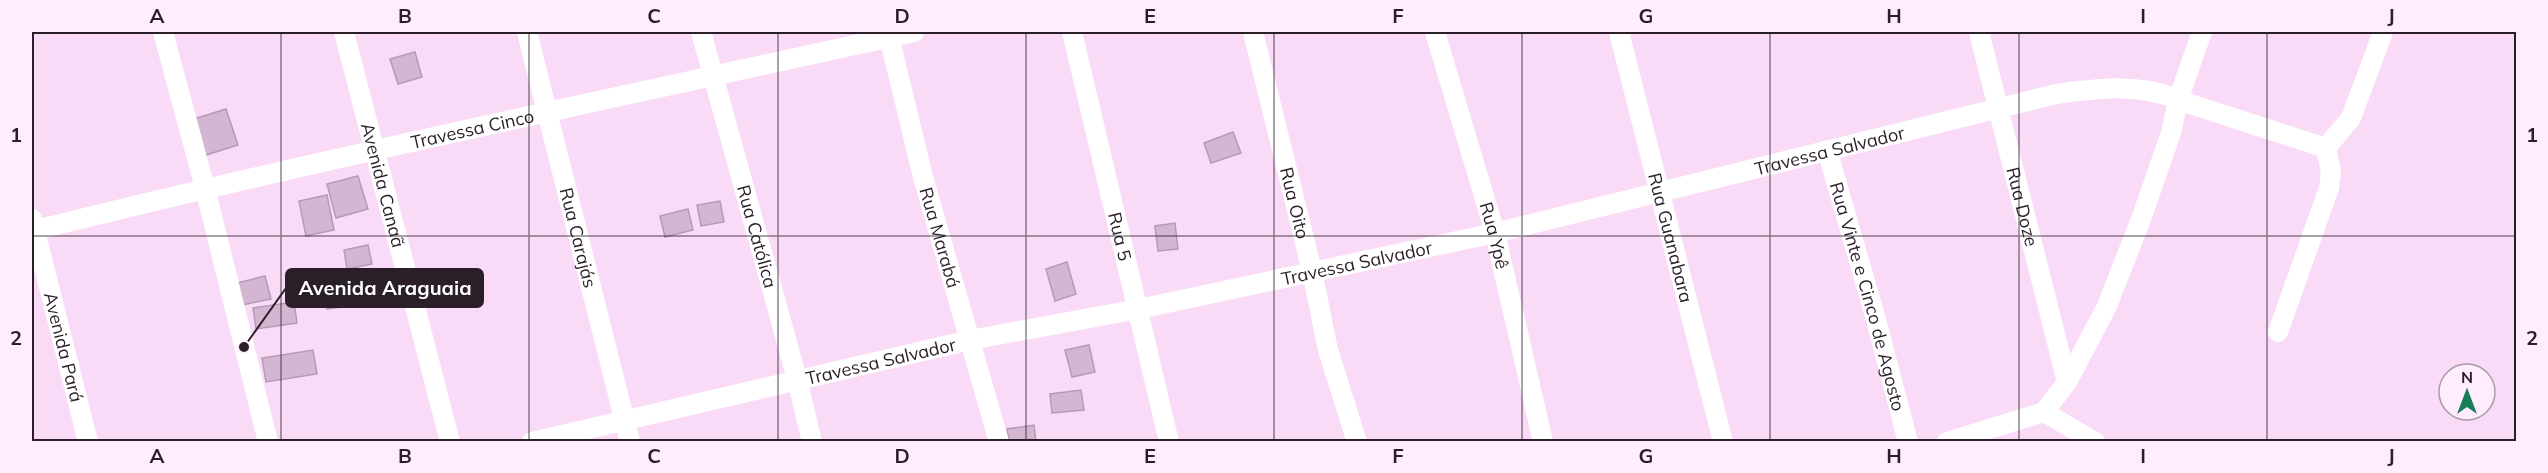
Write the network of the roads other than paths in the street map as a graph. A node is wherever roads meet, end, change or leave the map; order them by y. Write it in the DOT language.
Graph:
graph roads {
  1 [pos="163,32"];
  2 [pos="344,32"];
  3 [pos="528,32"];
  4 [pos="701,32"];
  5 [pos="915,32"];
  6 [pos="1072,32"];
  7 [pos="1253,32"];
  8 [pos="1435,32"];
  9 [pos="1619,32"];
  10 [pos="1979,32"];
  11 [pos="2202,32"];
  12 [pos="2383,32"];
  13 [pos="889,34"];
  14 [pos="712,76"];
  15 [pos="2178,100"];
  16 [pos="2000,108"];
  17 [pos="549,112"];
  18 [pos="2326,148"];
  19 [pos="374,150"];
  20 [pos="1827,150"];
  21 [pos="205,188"];
  22 [pos="1661,191"];
  23 [pos="32,227"];
  24 [pos="1495,233"];
  25 [pos="1312,271"];
  26 [pos="1139,309"];
  27 [pos="2278,332"];
  28 [pos="970,339"];
  29 [pos="797,379"];
  30 [pos="2067,382"];
  31 [pos="2044,412"];
  32 [pos="625,419"];
  33 [pos="87,441"];
  34 [pos="268,441"];
  35 [pos="450,441"];
  36 [pos="532,441"];
  37 [pos="630,441"];
  38 [pos="812,441"];
  39 [pos="999,441"];
  40 [pos="1169,441"];
  41 [pos="1357,441"];
  42 [pos="1543,441"];
  43 [pos="1723,441"];
  44 [pos="1908,441"];
  45 [pos="1947,441"];
  46 [pos="2095,441"];
  1 -- 21 [label="street"];
  2 -- 19 [label="street, Avenida Canaã"];
  3 -- 17 [label="street, Rua Carajás"];
  4 -- 14 [label="street, Rua Católica"];
  5 -- 13 [label="street, Travessa Cinco"];
  6 -- 26 [label="street, Rua 5"];
  7 -- 25 [label="street, Rua Oito"];
  8 -- 24 [label="street, Rua Ypê"];
  9 -- 22 [label="street, Rua Guanabara"];
  10 -- 16 [label="street, Rua Doze"];
  11 -- 15 [label="street"];
  12 -- 18 [label="street"];
  13 -- 14 [label="street, Travessa Cinco"];
  13 -- 28 [label="street, Rua Marabá"];
  14 -- 17 [label="street, Travessa Cinco"];
  14 -- 29 [label="street, Rua Católica"];
  15 -- 16 [label="street, Travessa Salvador"];
  15 -- 18 [label="street, Travessa Salvador"];
  15 -- 30 [label="street"];
  16 -- 20 [label="street, Travessa Salvador"];
  16 -- 30 [label="street, Rua Doze"];
  17 -- 19 [label="street, Travessa Cinco"];
  17 -- 32 [label="street, Rua Carajás"];
  18 -- 27 [label="street"];
  19 -- 21 [label="street, Travessa Cinco"];
  19 -- 35 [label="street, Avenida Canaã"];
  20 -- 22 [label="street, Travessa Salvador"];
  20 -- 44 [label="street, Rua Vinte e Cinco de Agosto"];
  21 -- 23 [label="street, Travessa Cinco"];
  21 -- 34 [label="street"];
  22 -- 24 [label="street, Travessa Salvador"];
  22 -- 43 [label="street, Rua Guanabara"];
  23 -- 33 [label="street, Avenida Pará"];
  24 -- 25 [label="street, Travessa Salvador"];
  24 -- 42 [label="street, Rua Ypê"];
  25 -- 26 [label="street, Travessa Salvador"];
  25 -- 41 [label="street, Rua Oito"];
  26 -- 28 [label="street, Travessa Salvador"];
  26 -- 40 [label="street, Rua 5"];
  28 -- 29 [label="street, Travessa Salvador"];
  28 -- 39 [label="street, Rua Marabá"];
  29 -- 32 [label="street, Travessa Salvador"];
  29 -- 38 [label="street, Rua Católica"];
  30 -- 31 [label="street"];
  31 -- 45 [label="street"];
  31 -- 46 [label="street"];
  32 -- 36 [label="street, Travessa Salvador"];
  32 -- 37 [label="street, Rua Carajás"];
}
